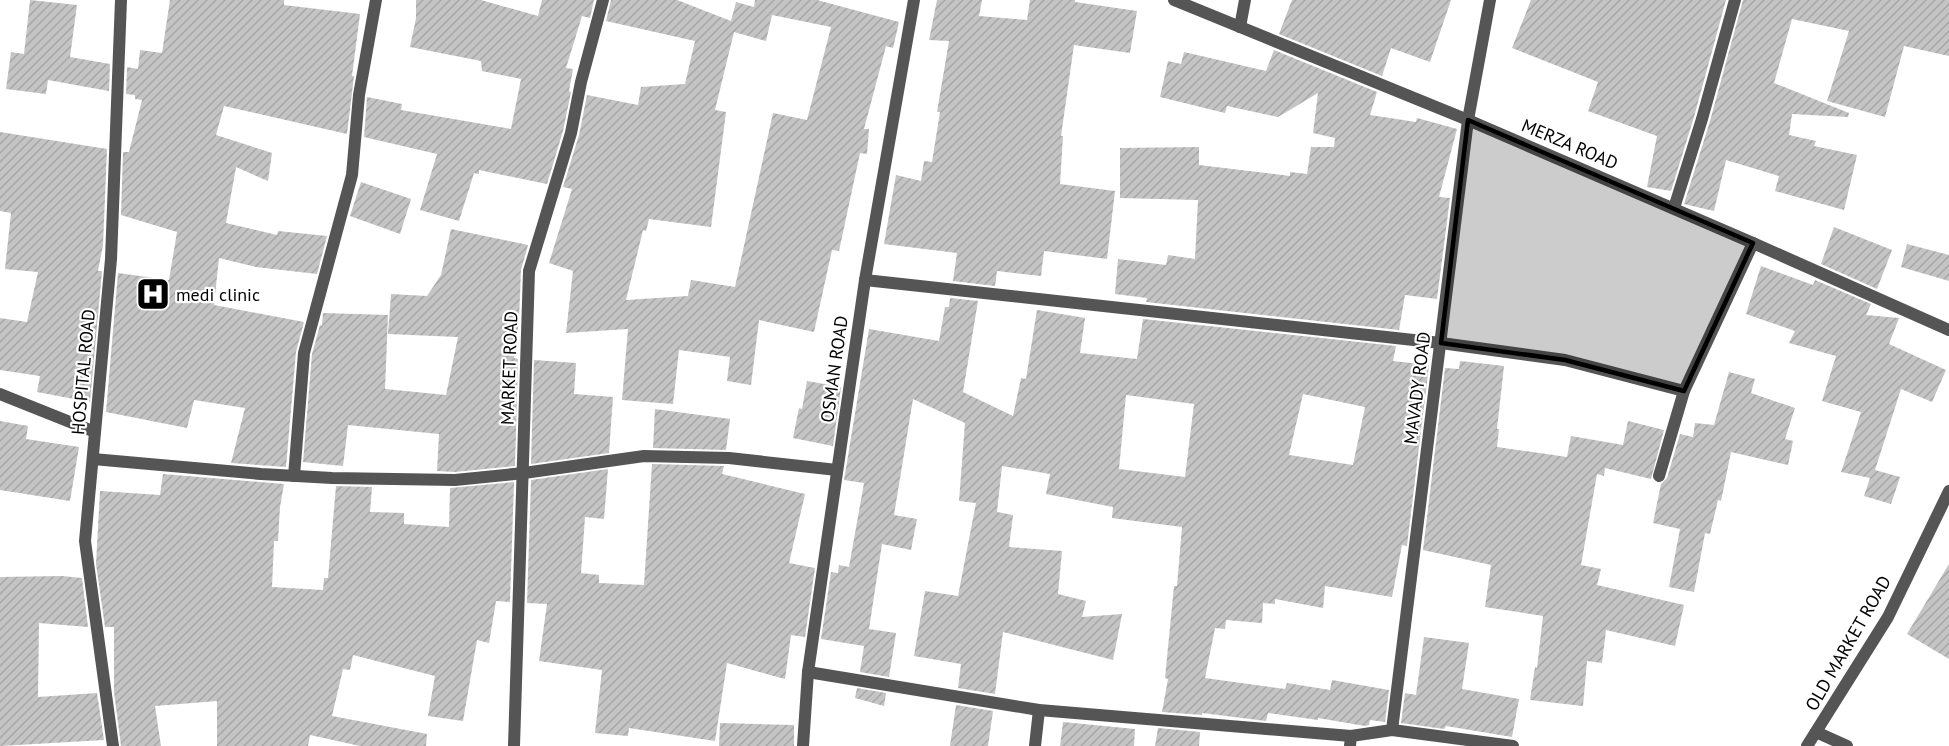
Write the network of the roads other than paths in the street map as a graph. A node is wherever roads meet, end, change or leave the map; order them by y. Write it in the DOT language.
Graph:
graph roads {
  1 [pos="120,0"];
  2 [pos="376,0"];
  3 [pos="603,0"];
  4 [pos="914,0"];
  5 [pos="1174,0"];
  6 [pos="1245,0"];
  7 [pos="1490,0"];
  8 [pos="1736,0"];
  9 [pos="1240,27"];
  10 [pos="1468,120"];
  11 [pos="1674,208"];
  12 [pos="1753,243"];
  13 [pos="865,280"];
  14 [pos="1949,330"];
  15 [pos="1441,343"];
  16 [pos="1684,391"];
  17 [pos="0,394"];
  18 [pos="95,432"];
  19 [pos="93,459"];
  20 [pos="837,470"];
  21 [pos="524,473"];
  22 [pos="294,476"];
  23 [pos="1659,476"];
  24 [pos="1949,491"];
  25 [pos="808,672"];
  26 [pos="1039,710"];
  27 [pos="1392,730"];
  28 [pos="1816,732"];
  29 [pos="1350,741"];
  30 [pos="113,746"];
  31 [pos="514,746"];
  32 [pos="803,746"];
  33 [pos="1035,746"];
  34 [pos="1513,746"];
  35 [pos="1808,746"];
  36 [pos="1847,746"];
  1 -- 18 [label="street, HOSPITAL ROAD"];
  2 -- 22 [label="street"];
  3 -- 21 [label="street, MARKET ROAD"];
  4 -- 13 [label="street, OSMAN ROAD"];
  5 -- 9 [label="street, MERZA ROAD"];
  6 -- 9 [label="street"];
  7 -- 10 [label="street, MAVADY ROAD"];
  8 -- 11 [label="street"];
  9 -- 10 [label="street, MERZA ROAD"];
  10 -- 11 [label="street, MERZA ROAD"];
  10 -- 15 [label="street, MAVADY ROAD"];
  11 -- 12 [label="street, MERZA ROAD"];
  12 -- 14 [label="street, MERZA ROAD"];
  12 -- 16 [label="street"];
  13 -- 15 [label="street"];
  13 -- 20 [label="street, OSMAN ROAD"];
  15 -- 16 [label="street"];
  15 -- 27 [label="street, MAVADY ROAD"];
  16 -- 23 [label="street"];
  17 -- 18 [label="street"];
  18 -- 19 [label="street, HOSPITAL ROAD"];
  19 -- 22 [label="street"];
  19 -- 30 [label="street, HOSPITAL ROAD"];
  20 -- 21 [label="street"];
  20 -- 25 [label="street, OSMAN ROAD"];
  21 -- 22 [label="street"];
  21 -- 31 [label="street, MARKET ROAD"];
  24 -- 28 [label="street, OLD MARKET ROAD"];
  25 -- 26 [label="street"];
  25 -- 32 [label="street, OSMAN ROAD"];
  26 -- 29 [label="street"];
  26 -- 33 [label="street"];
  27 -- 29 [label="street"];
  27 -- 34 [label="street"];
  28 -- 35 [label="street, OLD MARKET ROAD"];
  28 -- 36 [label="street"];
}
